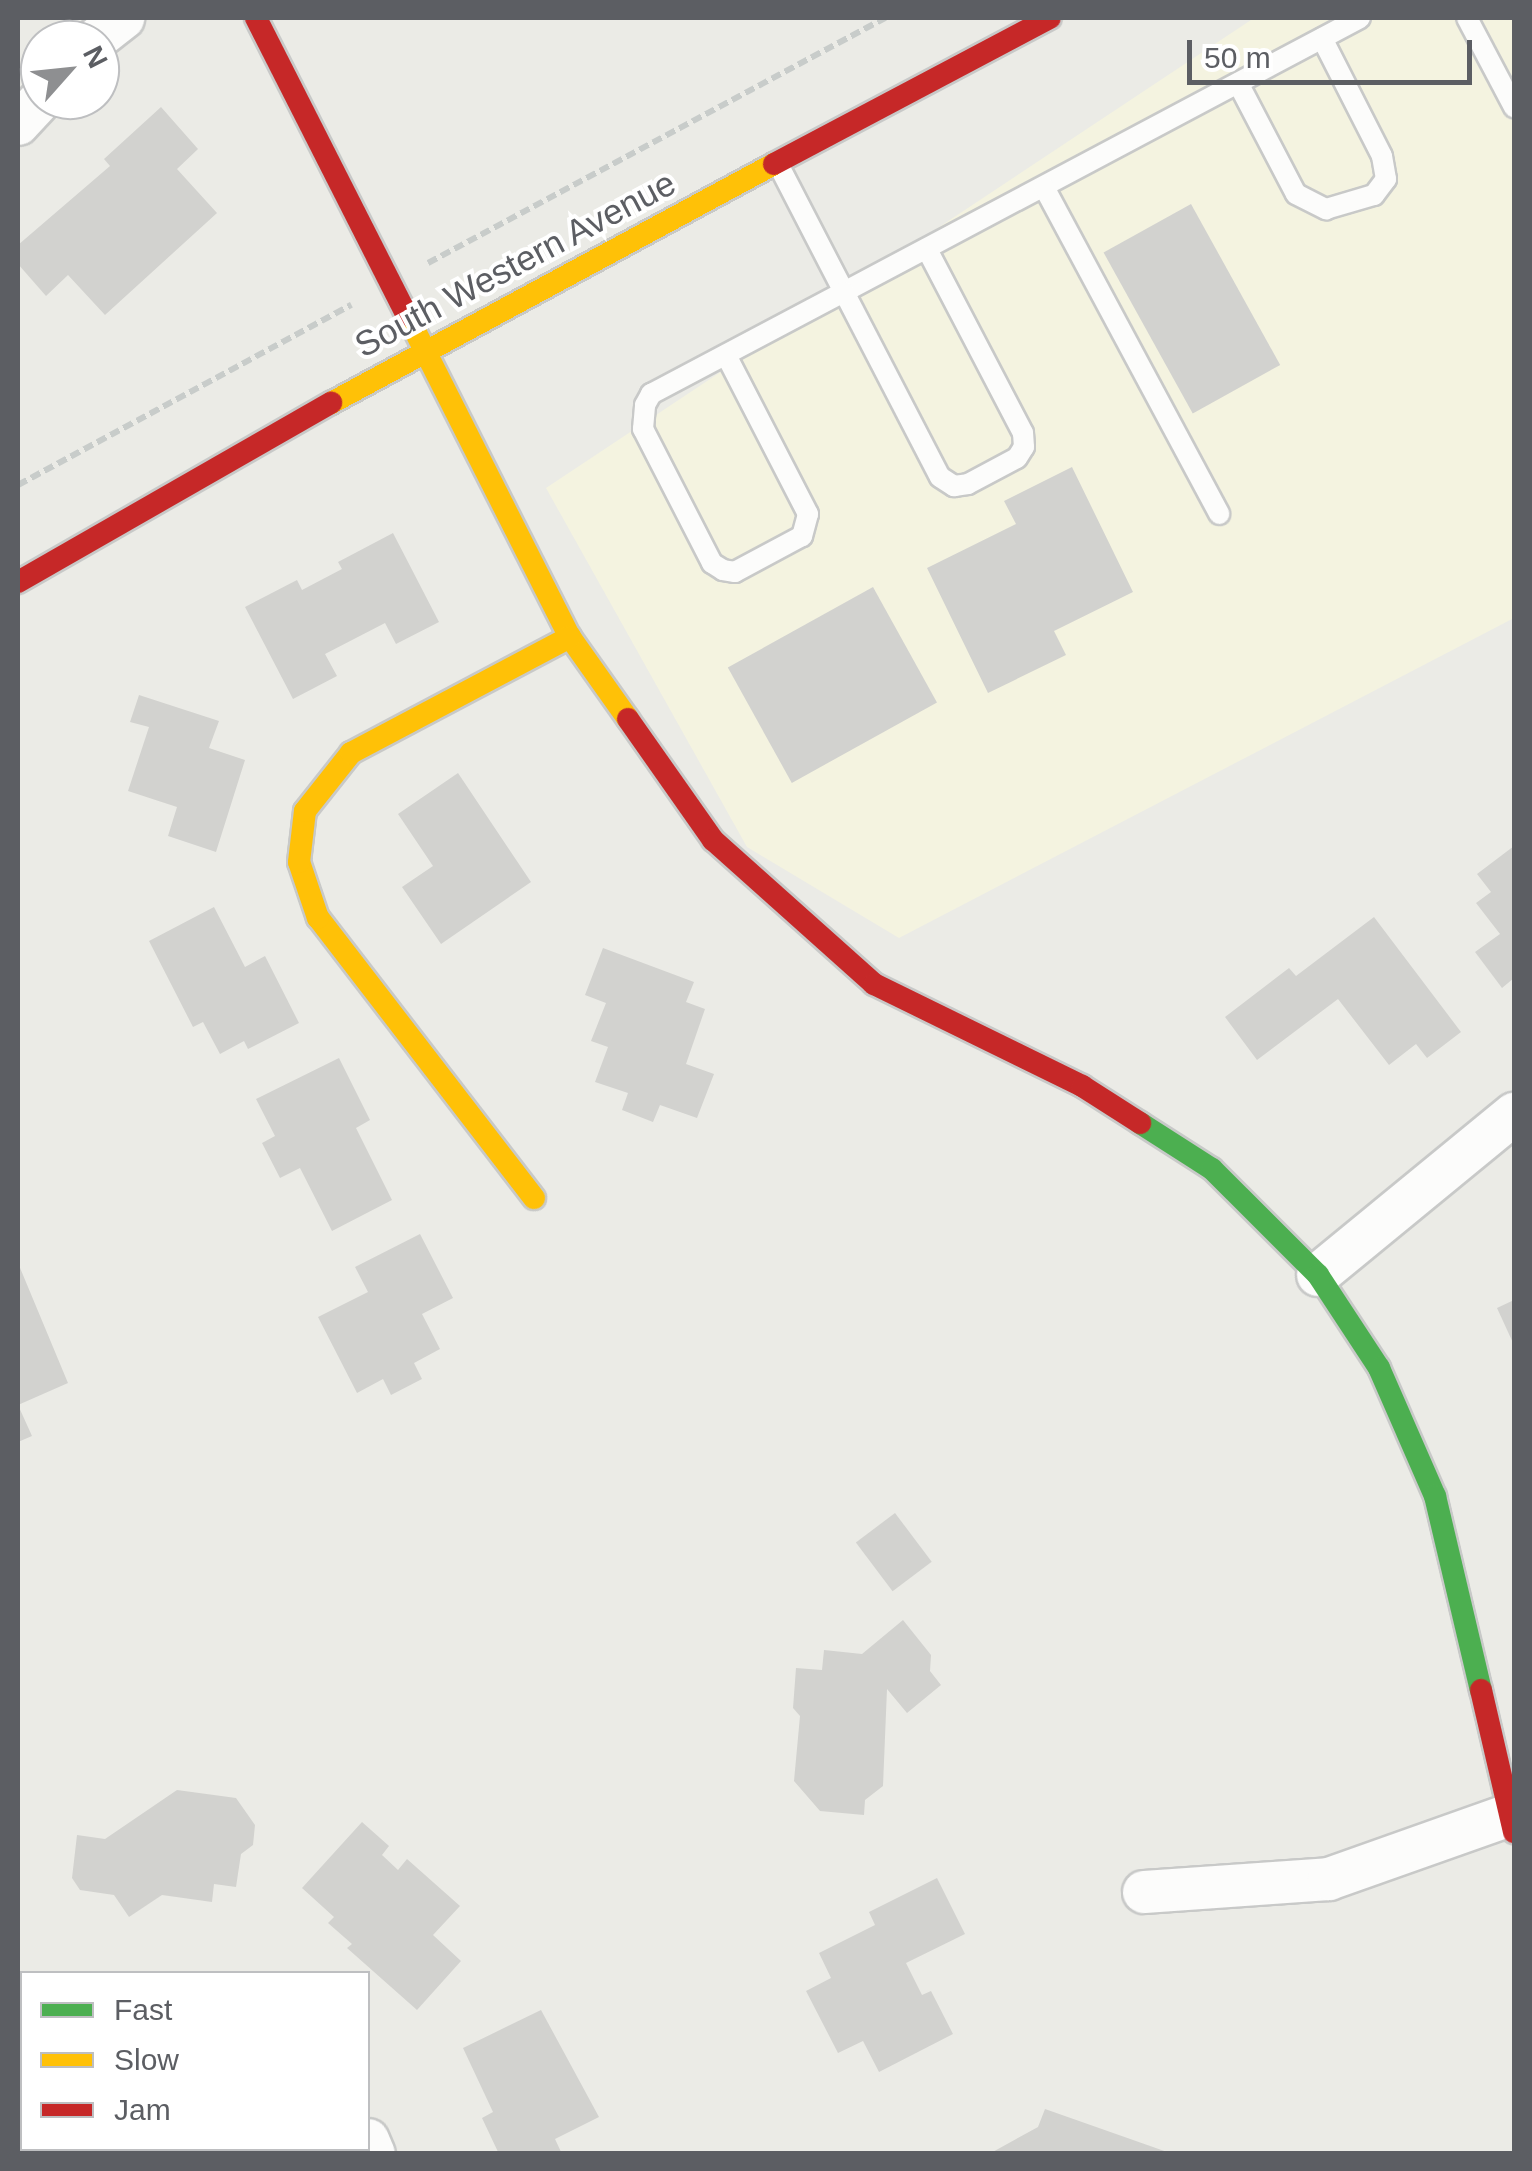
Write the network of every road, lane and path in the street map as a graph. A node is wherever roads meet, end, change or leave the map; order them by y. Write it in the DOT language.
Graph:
graph roads {
  1 [pos="256,18"];
  2 [pos="885,18"];
  3 [pos="1050,18"];
  4 [pos="1360,18"];
  5 [pos="1467,18"];
  6 [pos="1322,38"];
  7 [pos="1238,83"];
  8 [pos="1514,106"];
  9 [pos="778,164"];
  10 [pos="1044,188"];
  11 [pos="927,249"];
  12 [pos="390,284"];
  13 [pos="844,292"];
  14 [pos="423,350"];
  15 [pos="726,355"];
  16 [pos="18,485"];
  17 [pos="1219,514"];
  18 [pos="18,582"];
  19 [pos="570,637"];
  20 [pos="1514,1114"];
  21 [pos="534,1198"];
  22 [pos="1318,1275"];
  23 [pos="1511,1824"];
  24 [pos="1144,1892"];
  1 -- 12 [label="street"];
  2 -- 12 [label="path"];
  3 -- 9 [label="street, South Western Avenue"];
  4 -- 6 [label="lane"];
  5 -- 8 [label="lane"];
  6 -- 7 [label="lane"];
  6 -- 7 [label="lane"];
  7 -- 10 [label="lane"];
  9 -- 13 [label="lane"];
  9 -- 14 [label="street, South Western Avenue"];
  10 -- 11 [label="lane"];
  10 -- 17 [label="lane"];
  11 -- 13 [label="lane"];
  11 -- 13 [label="lane"];
  12 -- 14 [label="street"];
  12 -- 16 [label="path"];
  13 -- 15 [label="lane"];
  14 -- 18 [label="street, South Western Avenue"];
  14 -- 19 [label="street"];
  15 -- 15 [label="lane"];
  19 -- 21 [label="street"];
  19 -- 22 [label="street"];
  20 -- 22 [label="street"];
  22 -- 23 [label="street"];
  23 -- 24 [label="street"];
}
